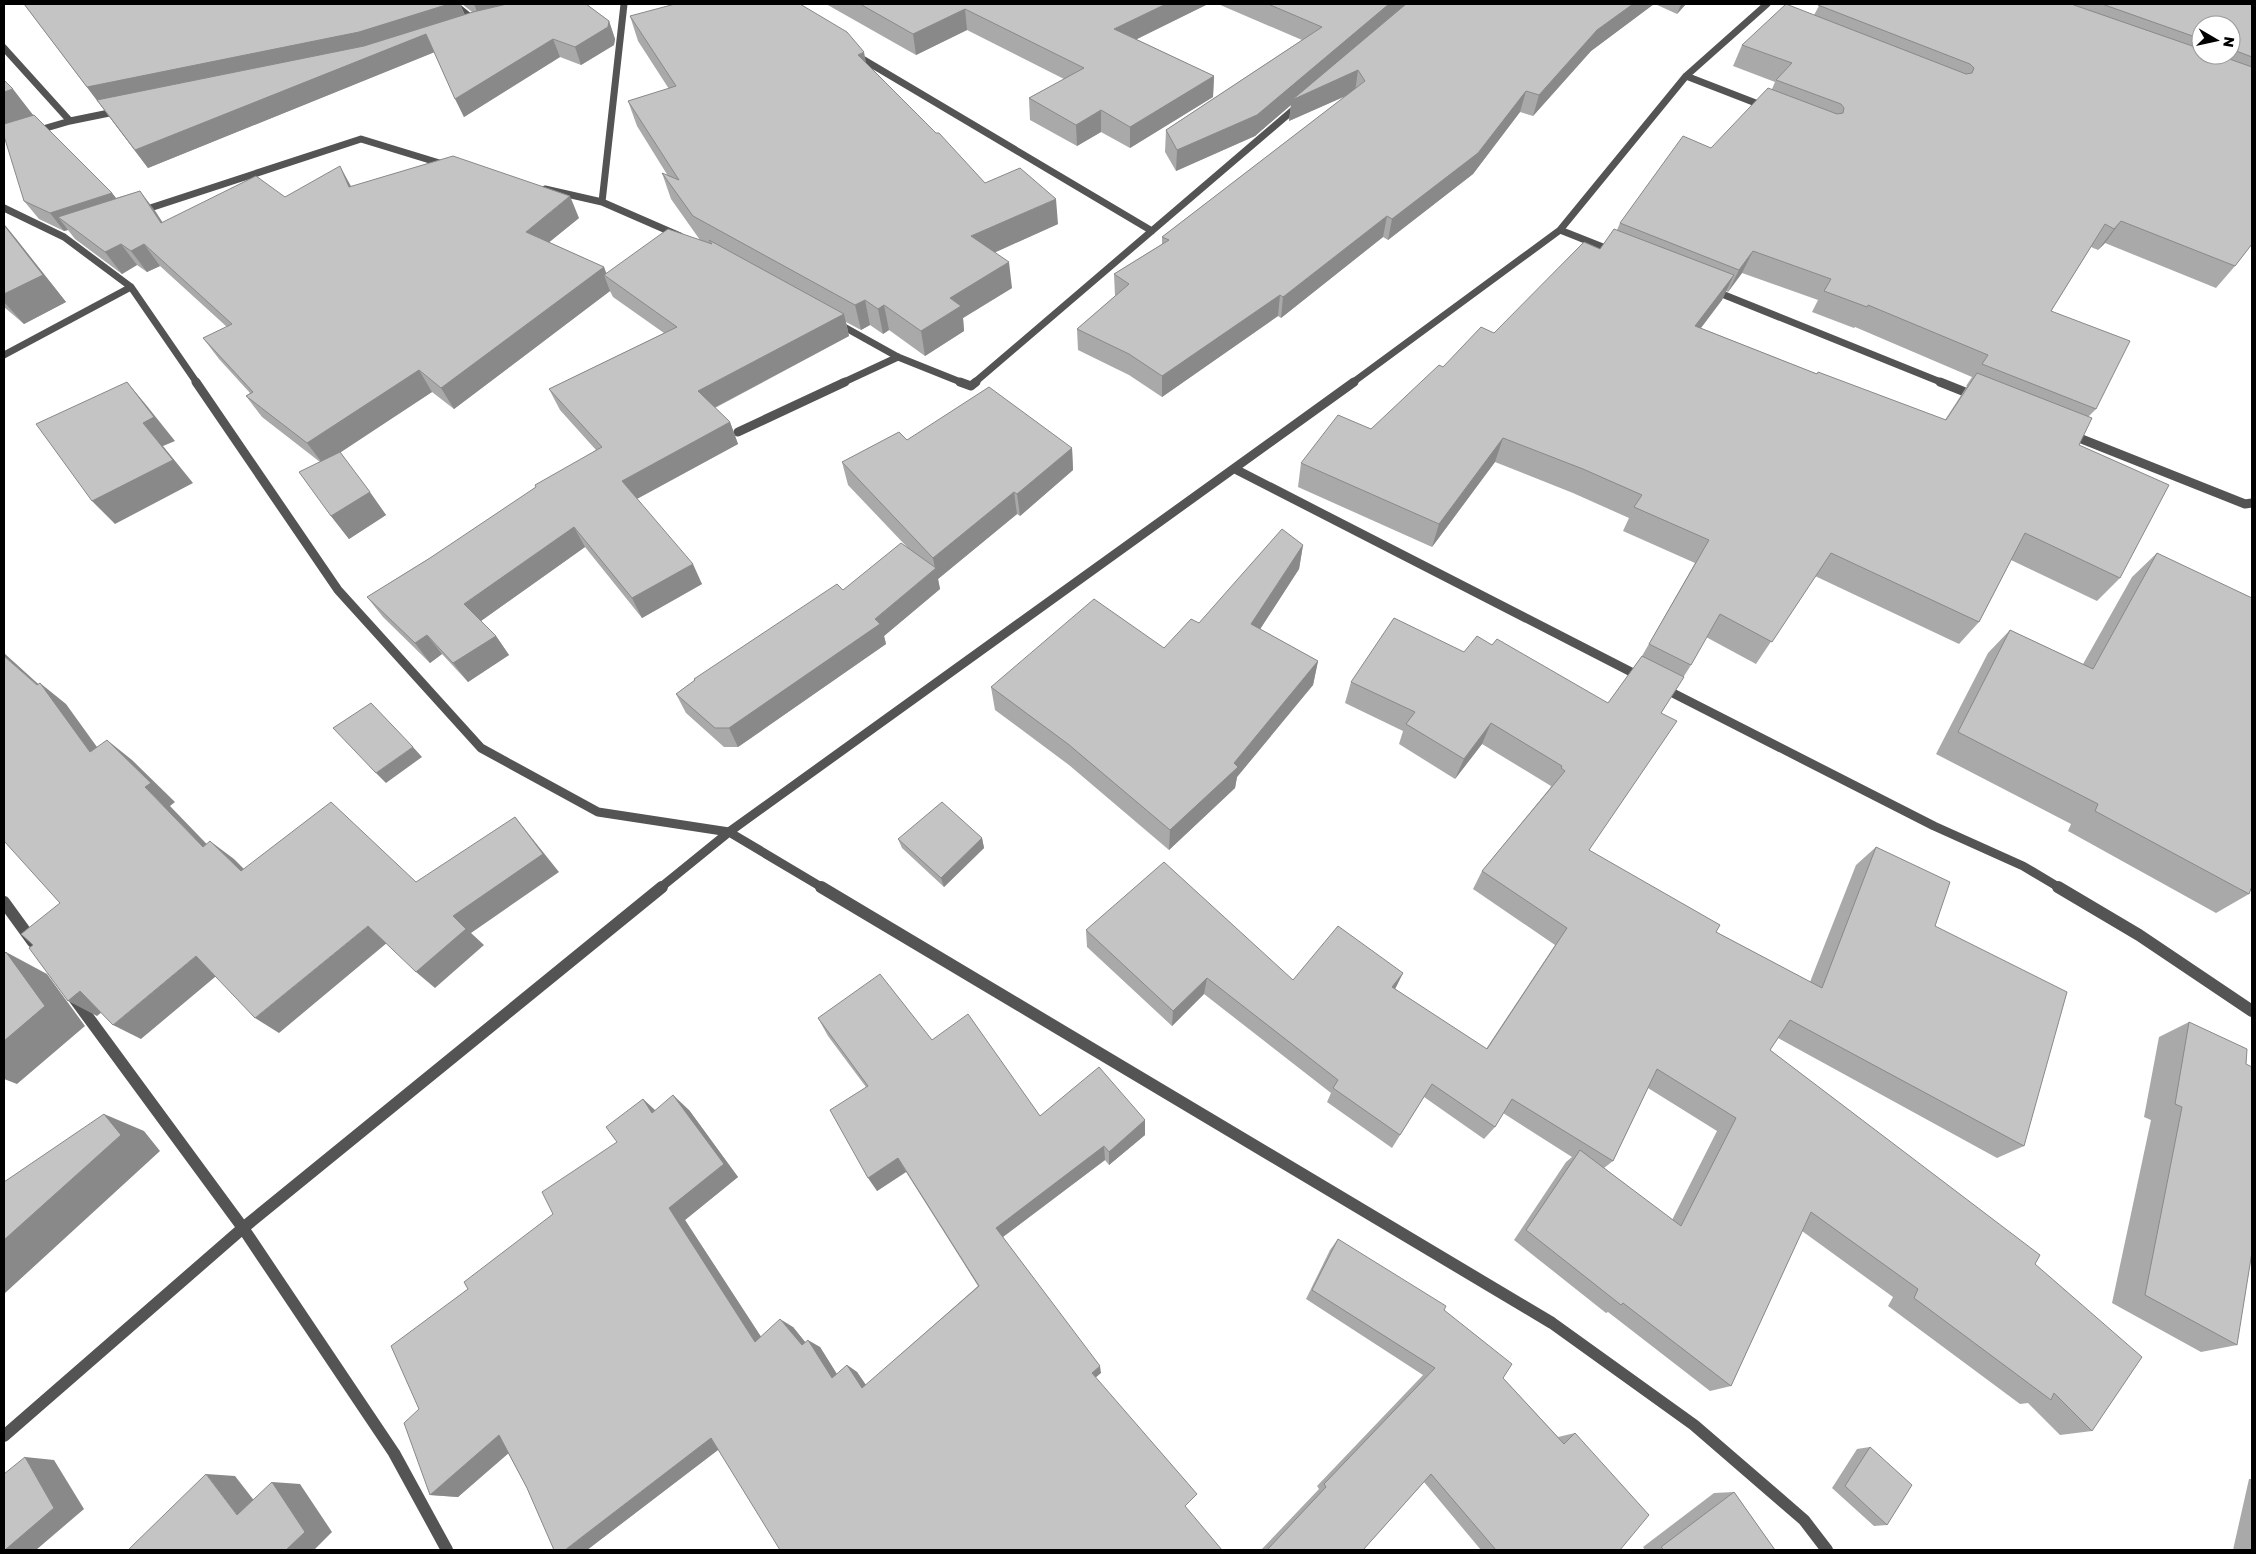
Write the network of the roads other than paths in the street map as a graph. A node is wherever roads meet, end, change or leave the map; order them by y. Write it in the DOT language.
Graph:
graph roads {
  1 [pos="454,4"];
  2 [pos="624,4"];
  3 [pos="1767,4"];
  4 [pos="488,22"];
  5 [pos="479,25"];
  6 [pos="470,28"];
  7 [pos="4,48"];
  8 [pos="846,49"];
  9 [pos="1686,76"];
  10 [pos="1304,101"];
  11 [pos="128,110"];
  12 [pos="1774,110"];
  13 [pos="70,122"];
  14 [pos="32,132"];
  15 [pos="452,167"];
  16 [pos="536,187"];
  17 [pos="602,202"];
  18 [pos="4,208"];
  19 [pos="129,215"];
  20 [pos="1560,230"];
  21 [pos="1152,231"];
  22 [pos="692,242"];
  23 [pos="1625,256"];
  24 [pos="1699,285"];
  25 [pos="131,287"];
  26 [pos="829,318"];
  27 [pos="4,355"];
  28 [pos="898,356"];
  29 [pos="1986,400"];
  30 [pos="2060,430"];
  31 [pos="738,432"];
  32 [pos="1235,469"];
  33 [pos="2252,503"];
  34 [pos="729,832"];
  35 [pos="4,902"];
  36 [pos="39,950"];
  37 [pos="68,990"];
  38 [pos="2252,1011"];
  39 [pos="243,1228"];
  40 [pos="4,1436"];
  41 [pos="447,1550"];
  42 [pos="1827,1550"];
  1 -- 5 [label="street"];
  2 -- 17 [label="street"];
  3 -- 9 [label="street"];
  4 -- 5 [label="street"];
  5 -- 6 [label="street"];
  7 -- 13 [label="street"];
  8 -- 21 [label="street"];
  9 -- 12 [label="street"];
  9 -- 20 [label="street"];
  10 -- 21 [label="street"];
  11 -- 13 [label="street"];
  13 -- 14 [label="street"];
  15 -- 19 [label="street"];
  16 -- 17 [label="street"];
  17 -- 22 [label="street"];
  18 -- 25 [label="street"];
  20 -- 23 [label="street"];
  20 -- 32 [label="street"];
  21 -- 28 [label="street"];
  24 -- 29 [label="street"];
  25 -- 27 [label="street"];
  25 -- 34 [label="street"];
  26 -- 28 [label="street"];
  28 -- 31 [label="street"];
  30 -- 33 [label="street"];
  32 -- 34 [label="street"];
  32 -- 38 [label="street"];
  34 -- 39 [label="street"];
  34 -- 42 [label="street"];
  35 -- 36 [label="street"];
  37 -- 39 [label="street"];
  39 -- 40 [label="street"];
  39 -- 41 [label="street"];
}
